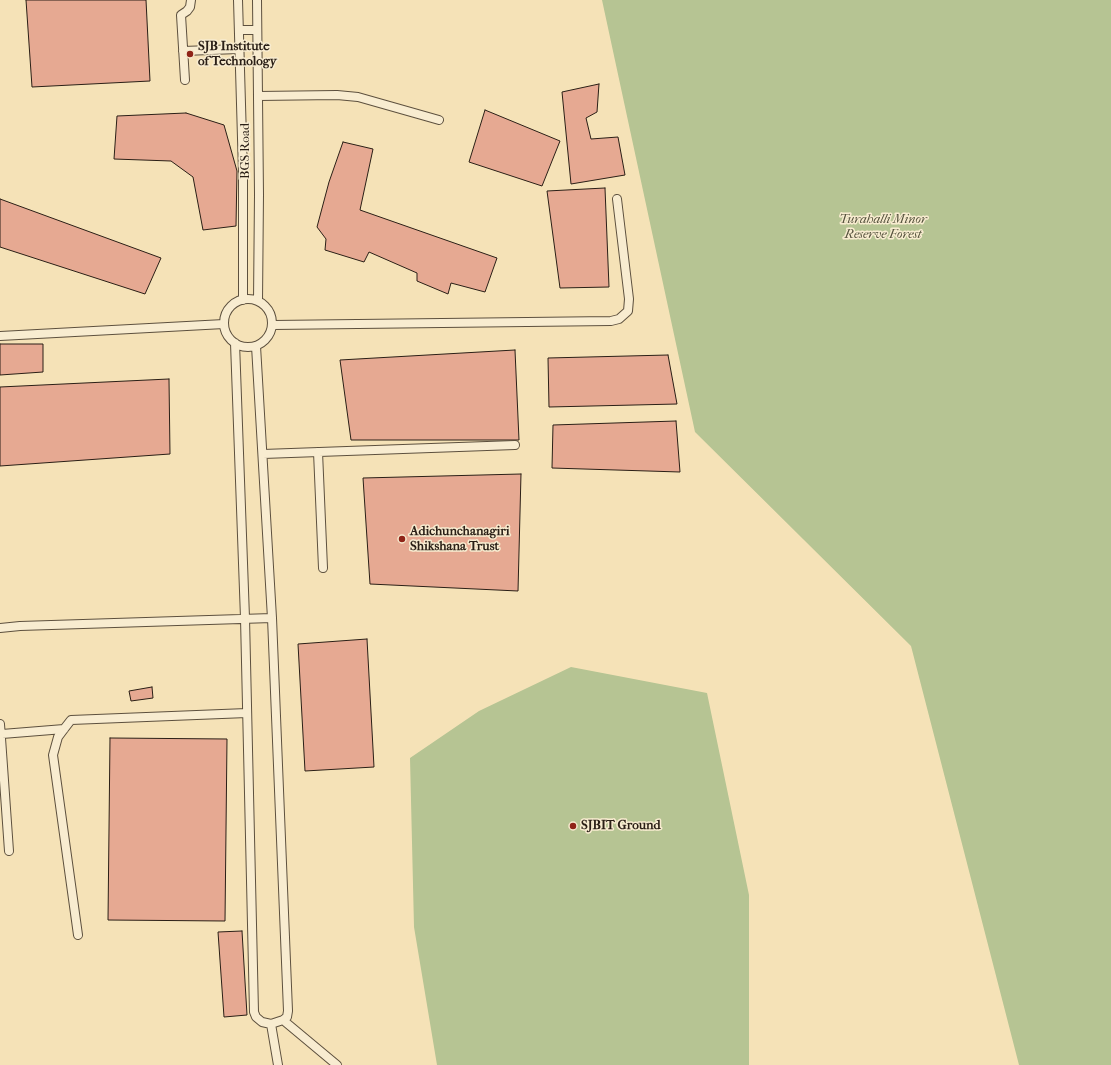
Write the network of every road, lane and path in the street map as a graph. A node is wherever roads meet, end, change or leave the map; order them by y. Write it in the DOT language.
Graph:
graph roads {
  1 [pos="191,0"];
  2 [pos="238,0"];
  3 [pos="257,0"];
  4 [pos="239,30"];
  5 [pos="257,30"];
  6 [pos="239,49"];
  7 [pos="183,52"];
  8 [pos="185,80"];
  9 [pos="258,96"];
  10 [pos="439,120"];
  11 [pos="617,199"];
  12 [pos="243,300"];
  13 [pos="258,301"];
  14 [pos="224,324"];
  15 [pos="273,325"];
  16 [pos="0,336"];
  17 [pos="235,343"];
  18 [pos="256,346"];
  19 [pos="515,445"];
  20 [pos="318,452"];
  21 [pos="262,454"];
  22 [pos="323,568"];
  23 [pos="244,618"];
  24 [pos="272,618"];
  25 [pos="0,628"];
  26 [pos="247,713"];
  27 [pos="0,724"];
  28 [pos="64,729"];
  29 [pos="2,734"];
  30 [pos="2,770"];
  31 [pos="9,851"];
  32 [pos="78,934"];
  33 [pos="283,1020"];
  34 [pos="271,1024"];
  35 [pos="278,1065"];
  36 [pos="337,1065"];
  1 -- 7 [label="lane"];
  2 -- 4 [label="lane, BGS Road"];
  3 -- 5 [label="lane, BGS Road"];
  4 -- 5 [label="lane"];
  4 -- 6 [label="lane, BGS Road"];
  5 -- 9 [label="lane, BGS Road"];
  6 -- 7 [label="lane"];
  6 -- 12 [label="lane, BGS Road"];
  7 -- 8 [label="lane"];
  9 -- 10 [label="lane"];
  9 -- 13 [label="lane, BGS Road"];
  11 -- 15 [label="lane"];
  12 -- 13 [label="lane"];
  12 -- 14 [label="lane"];
  13 -- 15 [label="lane"];
  14 -- 16 [label="lane"];
  14 -- 17 [label="lane"];
  15 -- 18 [label="lane"];
  17 -- 18 [label="lane"];
  17 -- 23 [label="lane"];
  18 -- 21 [label="lane"];
  19 -- 20 [label="lane"];
  20 -- 21 [label="lane"];
  20 -- 22 [label="lane"];
  21 -- 24 [label="lane"];
  23 -- 24 [label="lane"];
  23 -- 25 [label="lane"];
  23 -- 26 [label="lane"];
  24 -- 33 [label="lane"];
  26 -- 28 [label="lane"];
  26 -- 34 [label="lane"];
  27 -- 29 [label="lane"];
  28 -- 29 [label="lane"];
  28 -- 32 [label="lane"];
  29 -- 30 [label="lane"];
  30 -- 31 [label="lane"];
  33 -- 34 [label="lane"];
  33 -- 36 [label="lane"];
  34 -- 35 [label="lane"];
}
